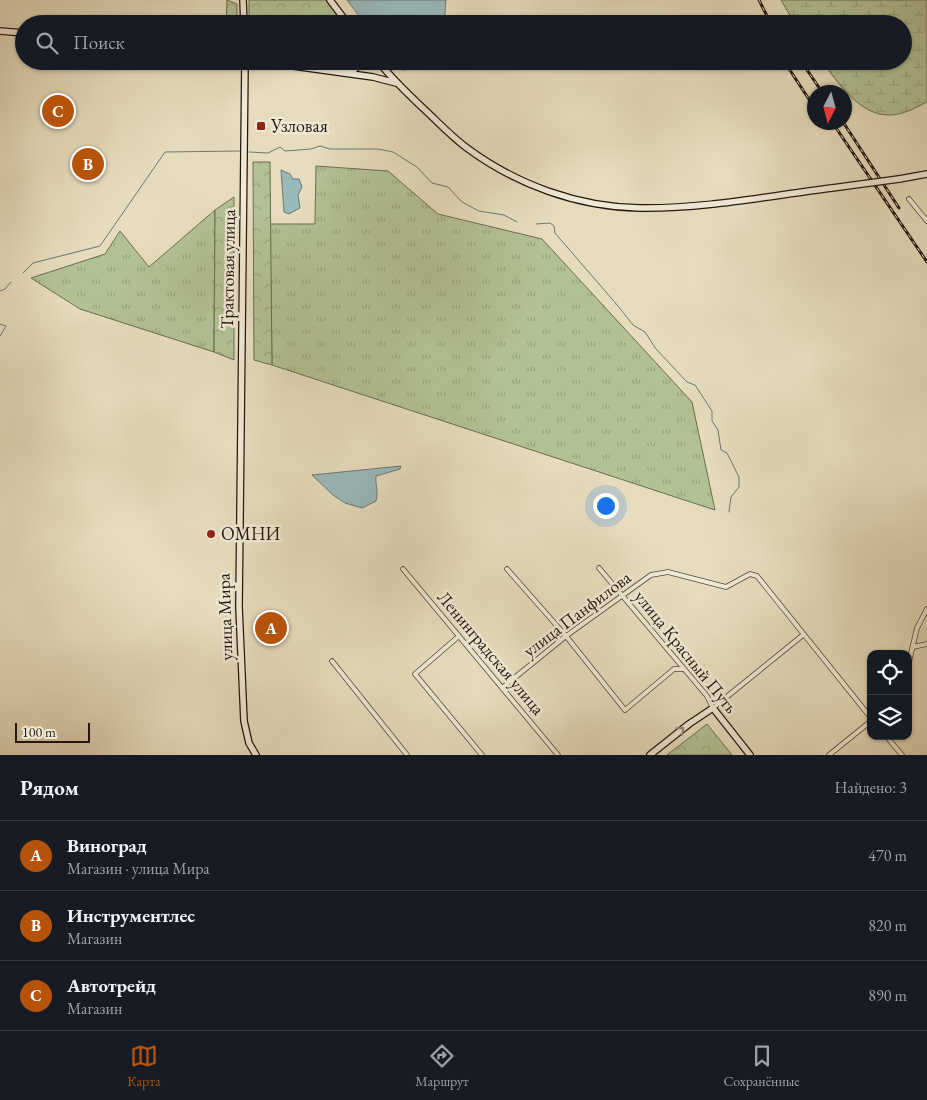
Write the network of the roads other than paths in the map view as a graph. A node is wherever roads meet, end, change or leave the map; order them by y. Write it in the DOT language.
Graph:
graph roads {
  1 [pos="243,0"];
  2 [pos="330,0"];
  3 [pos="244,15"];
  4 [pos="341,15"];
  5 [pos="0,30"];
  6 [pos="15,32"];
  7 [pos="245,70"];
  8 [pos="322,70"];
  9 [pos="352,70"];
  10 [pos="386,70"];
  11 [pos="402,87"];
  12 [pos="927,174"];
  13 [pos="909,198"];
  14 [pos="927,221"];
  15 [pos="240,477"];
  16 [pos="599,568"];
  17 [pos="403,569"];
  18 [pos="507,569"];
  19 [pos="622,596"];
  20 [pos="927,609"];
  21 [pos="803,635"];
  22 [pos="459,636"];
  23 [pos="566,636"];
  24 [pos="927,644"];
  25 [pos="913,647"];
  26 [pos="912,651"];
  27 [pos="332,661"];
  28 [pos="684,668"];
  29 [pos="502,688"];
  30 [pos="713,708"];
  31 [pos="867,714"];
  32 [pos="867,722"];
  33 [pos="889,740"];
  34 [pos="256,755"];
  35 [pos="406,755"];
  36 [pos="482,755"];
  37 [pos="558,755"];
  38 [pos="650,755"];
  39 [pos="750,755"];
  40 [pos="829,755"];
  41 [pos="902,755"];
  1 -- 3 [label="main road"];
  2 -- 4 [label="main road"];
  5 -- 6 [label="main road"];
  7 -- 15 [label="main road, Трактовая улица"];
  8 -- 9 [label="main road"];
  8 -- 11 [label="main road"];
  10 -- 11 [label="main road"];
  11 -- 12 [label="main road, bridge"];
  13 -- 14 [label="street"];
  15 -- 34 [label="main road, улица Мира"];
  16 -- 19 [label="street, улица Красный Путь"];
  17 -- 22 [label="street, Ленинградская улица"];
  18 -- 23 [label="street"];
  19 -- 21 [label="street, улица Панфилова"];
  19 -- 23 [label="street, улица Панфилова"];
  19 -- 28 [label="street, улица Красный Путь"];
  20 -- 25 [label="street"];
  21 -- 30 [label="street"];
  21 -- 31 [label="street"];
  22 -- 29 [label="street, Ленинградская улица"];
  22 -- 36 [label="street"];
  23 -- 28 [label="street"];
  23 -- 29 [label="street, улица Панфилова"];
  24 -- 25 [label="street"];
  25 -- 26 [label="street"];
  27 -- 35 [label="street"];
  28 -- 30 [label="street, улица Красный Путь"];
  29 -- 37 [label="street, Ленинградская улица"];
  38 -- 30 [label="main road, one-way"];
  30 -- 39 [label="main road, улица Красный Путь"];
  32 -- 40 [label="street"];
  33 -- 41 [label="street"];
}
